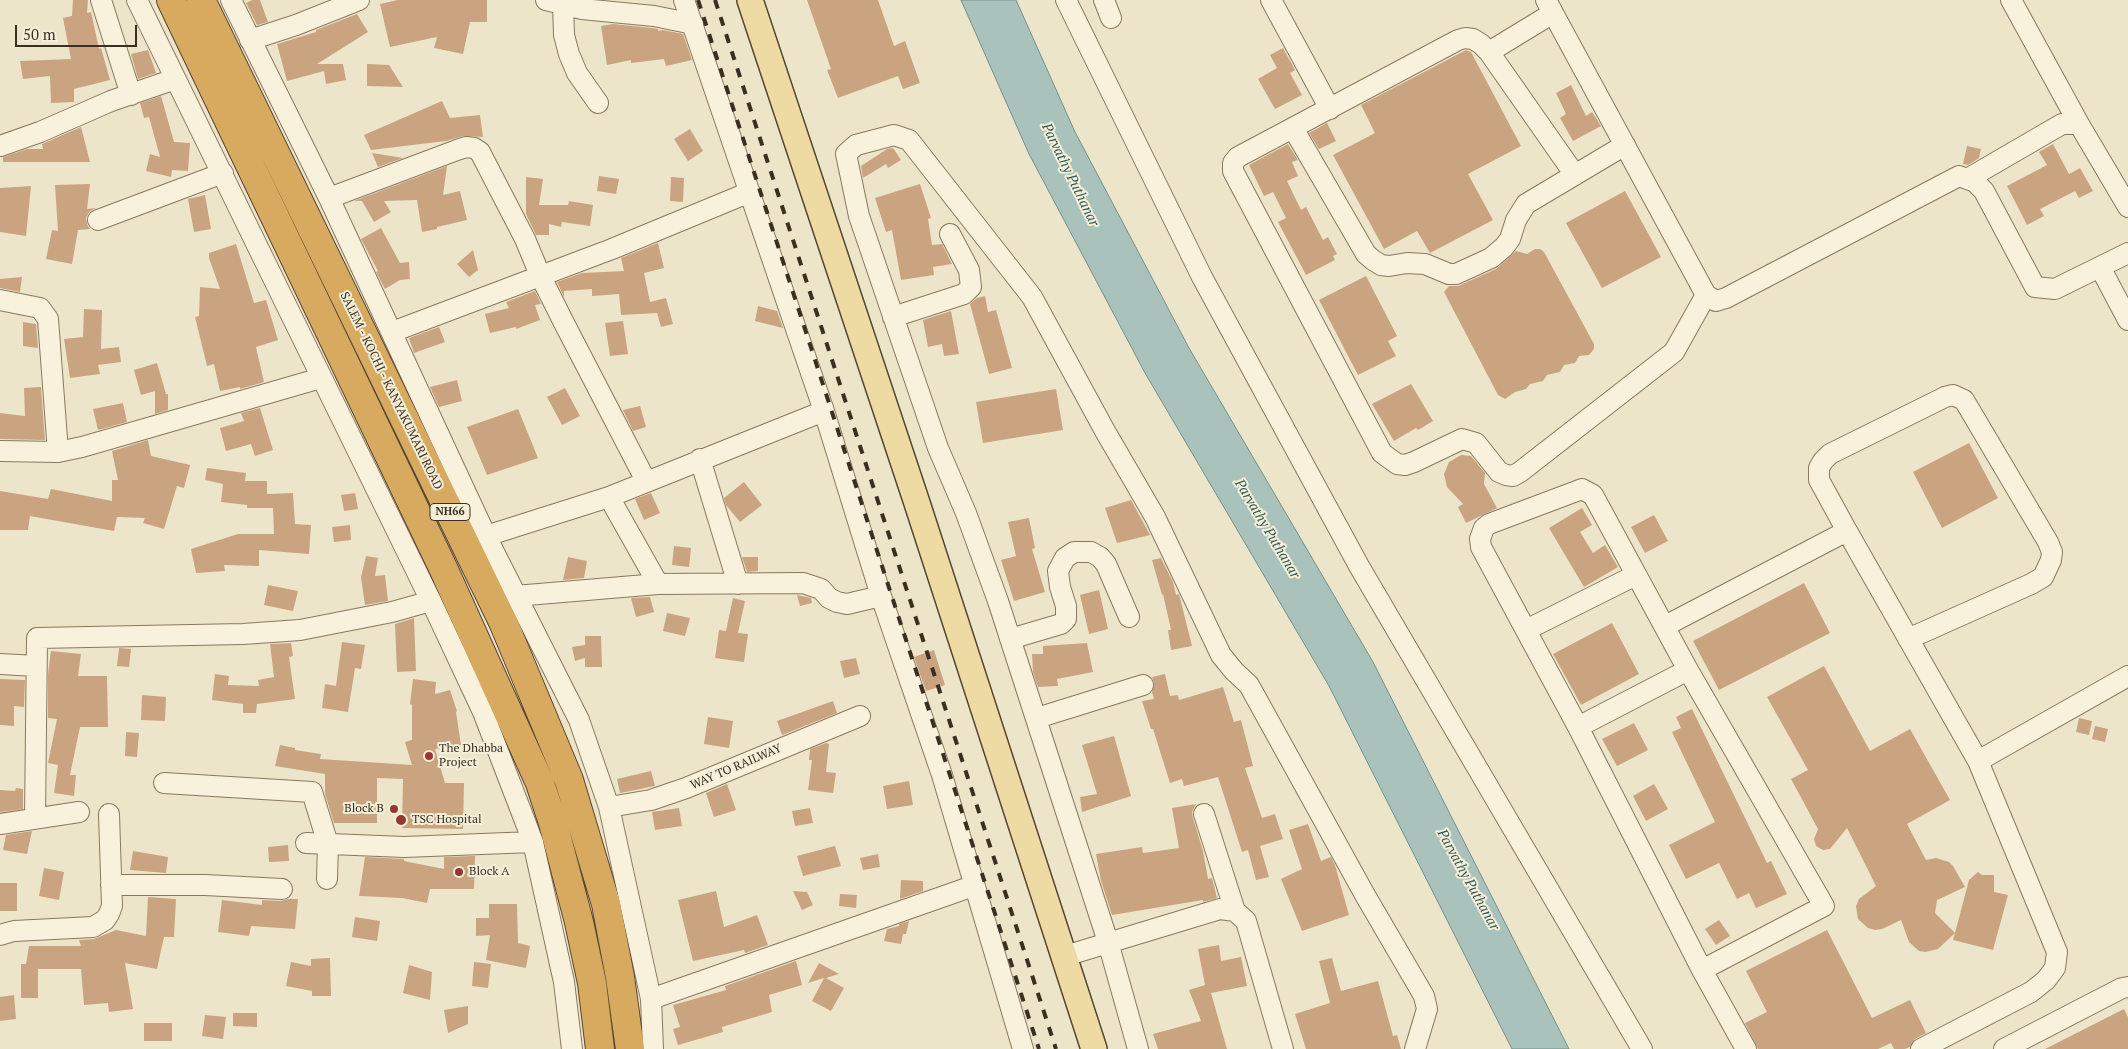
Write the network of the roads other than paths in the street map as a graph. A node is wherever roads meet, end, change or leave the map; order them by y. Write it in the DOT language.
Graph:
graph roads {
  1 [pos="101,0"];
  2 [pos="137,0"];
  3 [pos="171,0"];
  4 [pos="201,0"];
  5 [pos="231,0"];
  6 [pos="359,0"];
  7 [pos="684,0"];
  8 [pos="750,0"];
  9 [pos="1066,0"];
  10 [pos="1271,0"];
  11 [pos="2011,0"];
  12 [pos="554,2"];
  13 [pos="1550,6"];
  14 [pos="693,24"];
  15 [pos="250,40"];
  16 [pos="1489,52"];
  17 [pos="174,79"];
  18 [pos="131,94"];
  19 [pos="598,103"];
  20 [pos="1330,109"];
  21 [pos="2079,124"];
  22 [pos="1293,128"];
  23 [pos="1625,145"];
  24 [pos="0,146"];
  25 [pos="223,174"];
  26 [pos="1574,176"];
  27 [pos="1968,178"];
  28 [pos="750,192"];
  29 [pos="329,198"];
  30 [pos="2128,208"];
  31 [pos="98,220"];
  32 [pos="950,234"];
  33 [pos="2128,253"];
  34 [pos="2100,267"];
  35 [pos="540,275"];
  36 [pos="1706,295"];
  37 [pos="0,300"];
  38 [pos="893,317"];
  39 [pos="2128,320"];
  40 [pos="392,332"];
  41 [pos="320,378"];
  42 [pos="824,411"];
  43 [pos="0,451"];
  44 [pos="58,452"];
  45 [pos="700,459"];
  46 [pos="646,481"];
  47 [pos="609,497"];
  48 [pos="1847,531"];
  49 [pos="486,536"];
  50 [pos="1636,575"];
  51 [pos="658,584"];
  52 [pos="738,584"];
  53 [pos="515,596"];
  54 [pos="881,596"];
  55 [pos="431,601"];
  56 [pos="1129,618"];
  57 [pos="1665,626"];
  58 [pos="1526,630"];
  59 [pos="1010,639"];
  60 [pos="1908,639"];
  61 [pos="0,664"];
  62 [pos="36,666"];
  63 [pos="1688,670"];
  64 [pos="2128,676"];
  65 [pos="1143,685"];
  66 [pos="860,716"];
  67 [pos="1037,718"];
  68 [pos="1578,727"];
  69 [pos="1978,761"];
  70 [pos="164,783"];
  71 [pos="609,807"];
  72 [pos="79,812"];
  73 [pos="109,814"];
  74 [pos="1204,814"];
  75 [pos="35,818"];
  76 [pos="0,824"];
  77 [pos="533,842"];
  78 [pos="306,843"];
  79 [pos="328,844"];
  80 [pos="327,880"];
  81 [pos="111,885"];
  82 [pos="973,886"];
  83 [pos="282,889"];
  84 [pos="1234,911"];
  85 [pos="0,935"];
  86 [pos="1108,942"];
  87 [pos="1065,956"];
  88 [pos="1702,970"];
  89 [pos="2128,987"];
  90 [pos="651,999"];
  91 [pos="572,1049"];
  92 [pos="600,1049"];
  93 [pos="630,1049"];
  94 [pos="653,1049"];
  95 [pos="1022,1049"];
  96 [pos="1094,1049"];
  97 [pos="1138,1049"];
  98 [pos="1283,1049"];
  99 [pos="1415,1049"];
  100 [pos="1642,1049"];
  101 [pos="1746,1049"];
  102 [pos="1921,1049"];
  103 [pos="2004,1049"];
  1 -- 18 [label="street"];
  2 -- 17 [label="street"];
  3 -- 92 [label="highway, NH66"];
  4 -- 93 [label="highway, SALEM - KOCHI - KANYAKUMARI ROAD / NH66"];
  5 -- 15 [label="street"];
  6 -- 15 [label="street"];
  7 -- 14 [label="street"];
  8 -- 87 [label="main road"];
  9 -- 100 [label="street"];
  10 -- 20 [label="street"];
  11 -- 21 [label="street"];
  12 -- 14 [label="street"];
  12 -- 19 [label="street"];
  13 -- 16 [label="street"];
  13 -- 23 [label="street"];
  14 -- 28 [label="street"];
  15 -- 29 [label="street"];
  16 -- 20 [label="street"];
  16 -- 26 [label="street"];
  17 -- 18 [label="street"];
  17 -- 25 [label="street"];
  18 -- 24 [label="street"];
  20 -- 22 [label="street"];
  21 -- 27 [label="street"];
  21 -- 30 [label="street"];
  22 -- 26 [label="street"];
  22 -- 36 [label="street"];
  23 -- 26 [label="street"];
  23 -- 36 [label="street"];
  25 -- 31 [label="street"];
  25 -- 41 [label="street"];
  27 -- 34 [label="street"];
  27 -- 36 [label="street"];
  28 -- 35 [label="street"];
  28 -- 42 [label="street"];
  29 -- 35 [label="street"];
  29 -- 40 [label="street"];
  32 -- 38 [label="street"];
  33 -- 34 [label="street"];
  34 -- 39 [label="street"];
  35 -- 40 [label="street"];
  35 -- 46 [label="street"];
  37 -- 44 [label="street"];
  38 -- 59 [label="street"];
  38 -- 99 [label="street"];
  40 -- 49 [label="street"];
  41 -- 44 [label="street"];
  41 -- 55 [label="street"];
  42 -- 45 [label="street"];
  42 -- 54 [label="street"];
  43 -- 44 [label="street"];
  45 -- 46 [label="street"];
  45 -- 52 [label="street"];
  46 -- 47 [label="street"];
  47 -- 49 [label="street"];
  47 -- 51 [label="street"];
  48 -- 57 [label="street"];
  48 -- 60 [label="street"];
  48 -- 60 [label="street"];
  49 -- 53 [label="street"];
  50 -- 57 [label="street"];
  50 -- 58 [label="street"];
  50 -- 58 [label="street"];
  51 -- 52 [label="street"];
  51 -- 53 [label="street"];
  52 -- 54 [label="street"];
  53 -- 71 [label="street"];
  54 -- 82 [label="street"];
  55 -- 62 [label="street"];
  55 -- 77 [label="street"];
  56 -- 59 [label="street"];
  57 -- 63 [label="street"];
  58 -- 68 [label="street"];
  59 -- 67 [label="street"];
  60 -- 69 [label="street"];
  61 -- 62 [label="street"];
  62 -- 75 [label="street"];
  63 -- 68 [label="street"];
  63 -- 88 [label="street"];
  64 -- 69 [label="street"];
  65 -- 67 [label="street"];
  66 -- 71 [label="street, WAY TO RAILWAY"];
  67 -- 86 [label="street"];
  68 -- 88 [label="street"];
  69 -- 102 [label="street"];
  70 -- 79 [label="street"];
  71 -- 90 [label="street"];
  72 -- 75 [label="street"];
  73 -- 81 [label="street"];
  74 -- 84 [label="street"];
  75 -- 76 [label="street"];
  77 -- 79 [label="street"];
  77 -- 91 [label="street"];
  78 -- 79 [label="street"];
  79 -- 80 [label="street"];
  81 -- 83 [label="street"];
  81 -- 85 [label="street"];
  82 -- 90 [label="street"];
  82 -- 95 [label="street"];
  84 -- 86 [label="street"];
  84 -- 98 [label="street"];
  86 -- 87 [label="street"];
  86 -- 97 [label="street"];
  87 -- 96 [label="main road"];
  88 -- 101 [label="street"];
  89 -- 103 [label="street"];
  90 -- 94 [label="street"];
}
